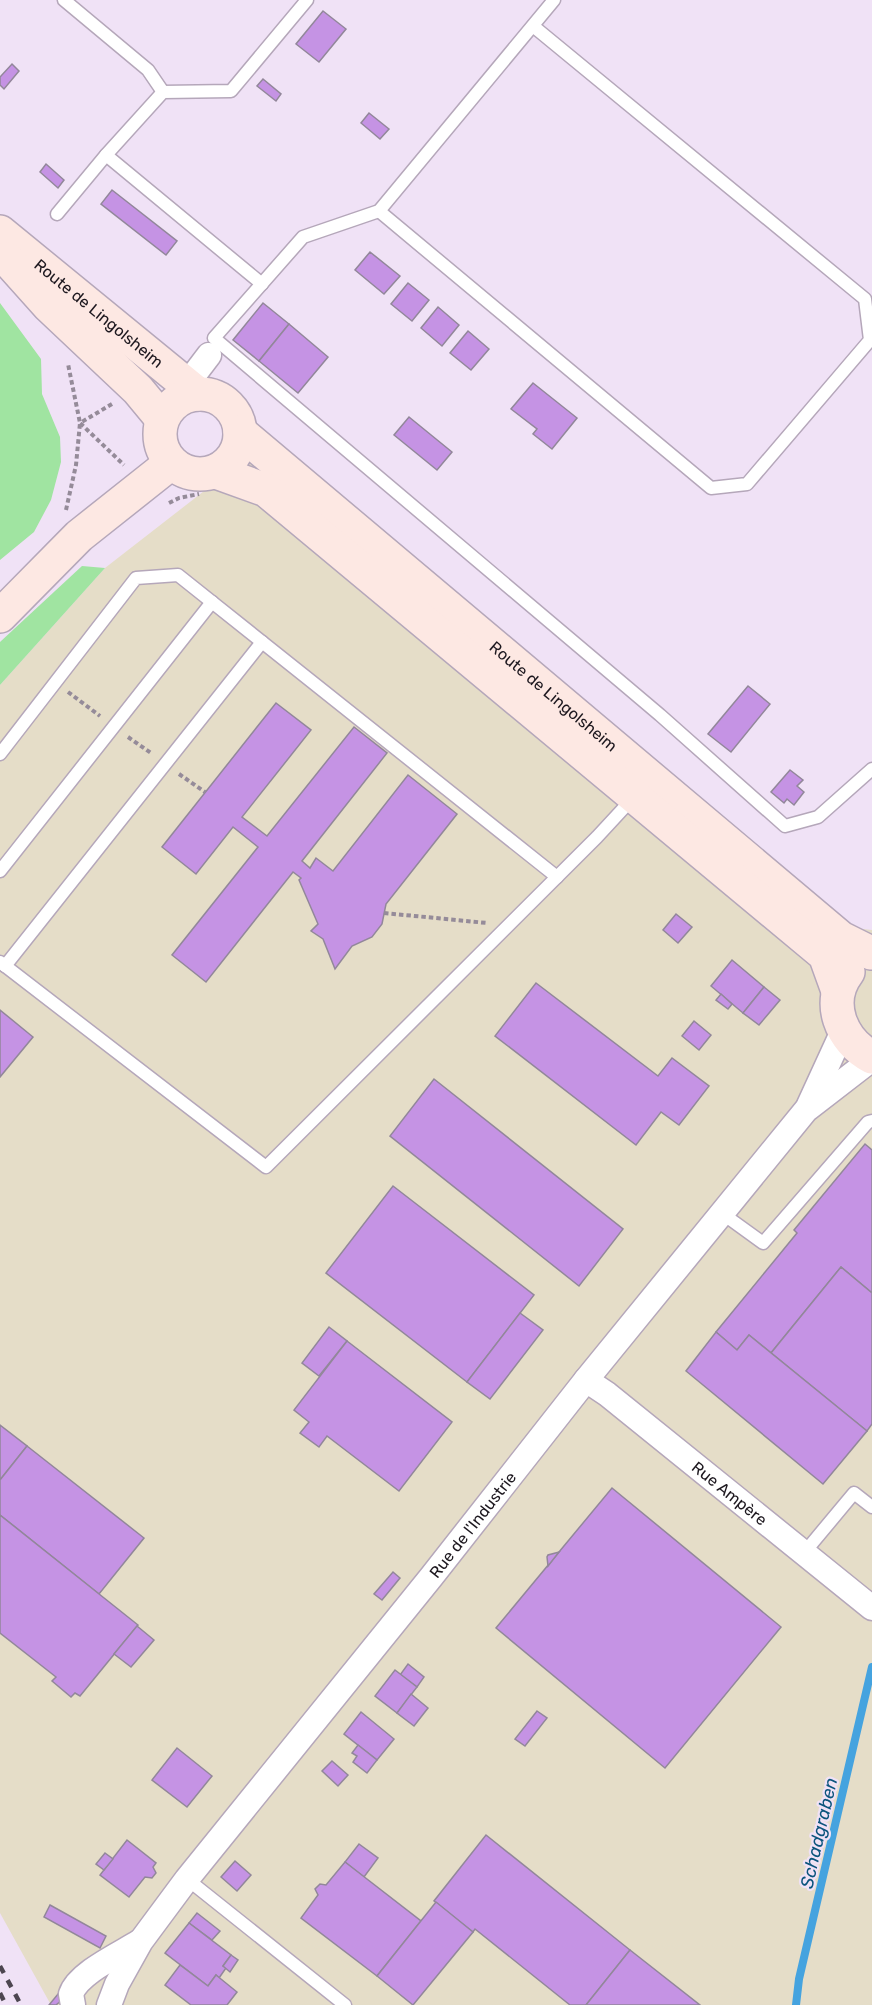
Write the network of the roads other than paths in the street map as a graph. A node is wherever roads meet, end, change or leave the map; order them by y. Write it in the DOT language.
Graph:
graph roads {
  1 [pos="64,0"];
  2 [pos="307,0"];
  3 [pos="554,0"];
  4 [pos="533,26"];
  5 [pos="163,92"];
  6 [pos="106,155"];
  7 [pos="379,211"];
  8 [pos="57,214"];
  9 [pos="0,232"];
  10 [pos="0,252"];
  11 [pos="262,284"];
  12 [pos="212,347"];
  13 [pos="193,389"];
  14 [pos="162,419"];
  15 [pos="240,432"];
  16 [pos="171,463"];
  17 [pos="216,472"];
  18 [pos="212,602"];
  19 [pos="0,616"];
  20 [pos="262,642"];
  21 [pos="0,754"];
  22 [pos="872,769"];
  23 [pos="634,796"];
  24 [pos="0,871"];
  25 [pos="557,877"];
  26 [pos="871,952"];
  27 [pos="3,964"];
  28 [pos="838,990"];
  29 [pos="843,1031"];
  30 [pos="872,1058"];
  31 [pos="806,1110"];
  32 [pos="872,1121"];
  33 [pos="723,1214"];
  34 [pos="586,1380"];
  35 [pos="872,1507"];
  36 [pos="804,1553"];
  37 [pos="872,1608"];
  38 [pos="187,1879"];
  39 [pos="141,1941"];
  40 [pos="73,2005"];
  41 [pos="109,2005"];
  42 [pos="345,2005"];
  1 -- 5 [label="lane"];
  2 -- 5 [label="lane"];
  3 -- 4 [label="lane"];
  4 -- 7 [label="lane"];
  4 -- 7 [label="lane"];
  5 -- 6 [label="lane"];
  6 -- 8 [label="lane"];
  6 -- 11 [label="lane"];
  7 -- 11 [label="lane"];
  9 -- 13 [label="main road, Route de Lingolsheim"];
  10 -- 14 [label="main road, Route de Lingolsheim"];
  11 -- 12 [label="lane"];
  12 -- 13 [label="street"];
  12 -- 22 [label="lane"];
  13 -- 14 [label="main road"];
  13 -- 15 [label="main road"];
  14 -- 16 [label="main road"];
  15 -- 17 [label="main road"];
  15 -- 26 [label="main road, Route de Lingolsheim"];
  16 -- 17 [label="main road"];
  16 -- 19 [label="main road"];
  17 -- 23 [label="main road, Route de Lingolsheim"];
  18 -- 20 [label="lane"];
  18 -- 21 [label="lane"];
  18 -- 24 [label="lane"];
  20 -- 25 [label="lane"];
  20 -- 27 [label="lane"];
  23 -- 25 [label="lane"];
  23 -- 28 [label="main road, Route de Lingolsheim"];
  25 -- 27 [label="lane"];
  26 -- 28 [label="main road"];
  28 -- 29 [label="main road"];
  29 -- 30 [label="main road"];
  29 -- 31 [label="street, Rue de l'Industrie"];
  30 -- 31 [label="street, Rue de l'Industrie"];
  31 -- 33 [label="street, Rue de l'Industrie"];
  32 -- 33 [label="lane"];
  33 -- 34 [label="street, Rue de l'Industrie"];
  34 -- 36 [label="street, Rue Ampère"];
  34 -- 38 [label="street, Rue de l'Industrie"];
  35 -- 36 [label="lane"];
  36 -- 37 [label="street, Rue Ampère"];
  38 -- 39 [label="street, Rue de l'Industrie"];
  38 -- 42 [label="lane"];
  39 -- 40 [label="street, Rue de l'Industrie"];
  39 -- 41 [label="street, Rue de l'Industrie"];
}
